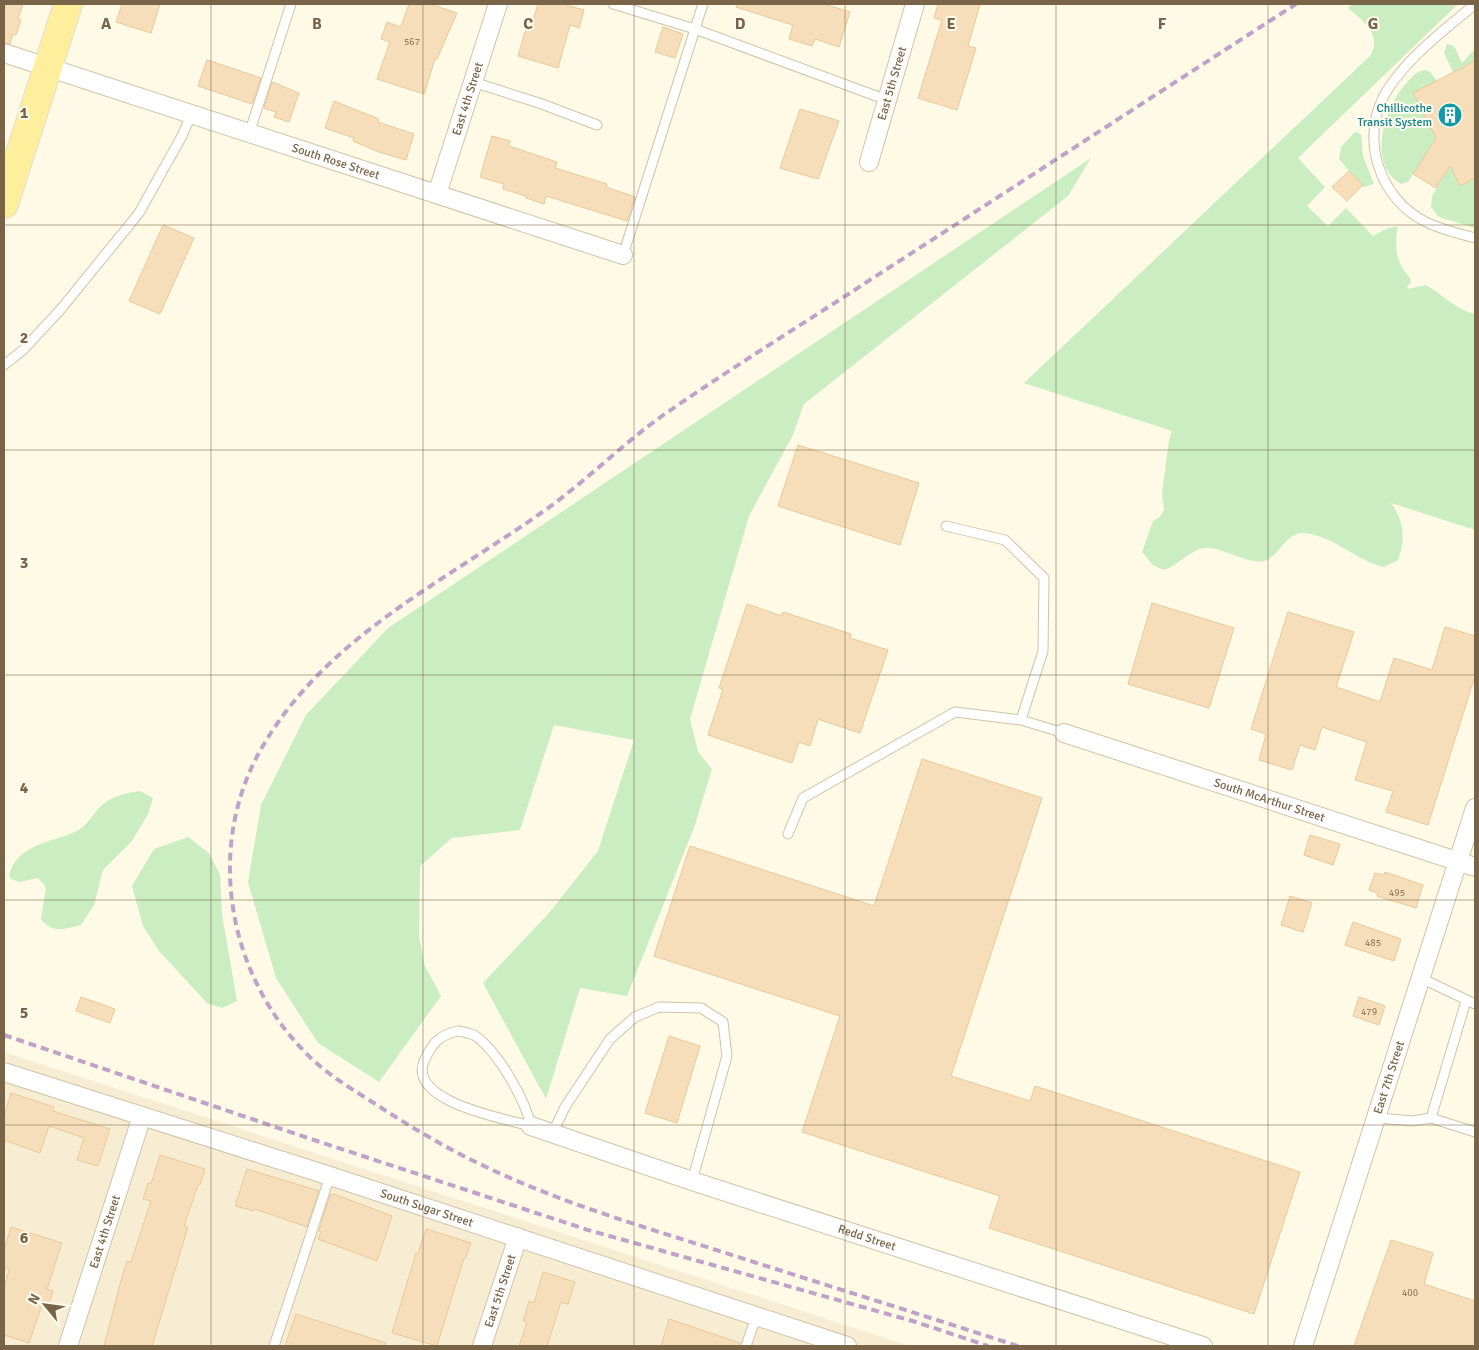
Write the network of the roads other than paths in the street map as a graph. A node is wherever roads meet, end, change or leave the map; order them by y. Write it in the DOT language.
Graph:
graph roads {
  1 [pos="68,4"];
  2 [pos="290,4"];
  3 [pos="498,4"];
  4 [pos="613,4"];
  5 [pos="703,4"];
  6 [pos="914,4"];
  7 [pos="1474,4"];
  8 [pos="695,29"];
  9 [pos="4,53"];
  10 [pos="48,66"];
  11 [pos="473,82"];
  12 [pos="887,100"];
  13 [pos="191,115"];
  14 [pos="596,125"];
  15 [pos="249,134"];
  16 [pos="869,162"];
  17 [pos="437,194"];
  18 [pos="4,204"];
  19 [pos="1475,238"];
  20 [pos="623,255"];
  21 [pos="4,365"];
  22 [pos="946,526"];
  23 [pos="1021,720"];
  24 [pos="1064,733"];
  25 [pos="1475,808"];
  26 [pos="788,834"];
  27 [pos="1458,862"];
  28 [pos="1475,867"];
  29 [pos="1421,978"];
  30 [pos="1471,1002"];
  31 [pos="4,1072"];
  32 [pos="142,1116"];
  33 [pos="1377,1118"];
  34 [pos="1430,1118"];
  35 [pos="531,1126"];
  36 [pos="1475,1132"];
  37 [pos="552,1134"];
  38 [pos="330,1176"];
  39 [pos="692,1181"];
  40 [pos="518,1237"];
  41 [pos="756,1318"];
  42 [pos="68,1346"];
  43 [pos="274,1346"];
  44 [pos="482,1346"];
  45 [pos="746,1346"];
  46 [pos="847,1346"];
  47 [pos="1203,1346"];
  48 [pos="1302,1346"];
  1 -- 10 [label="main road"];
  2 -- 15 [label="lane"];
  3 -- 11 [label="street, East 4th Street"];
  4 -- 8 [label="lane"];
  5 -- 8 [label="lane"];
  6 -- 12 [label="street, East 5th Street"];
  7 -- 19 [label="lane"];
  8 -- 12 [label="lane"];
  8 -- 20 [label="lane"];
  9 -- 10 [label="street, South Rose Street"];
  10 -- 13 [label="street, South Rose Street"];
  10 -- 18 [label="main road"];
  11 -- 14 [label="lane"];
  11 -- 17 [label="street, East 4th Street"];
  12 -- 16 [label="street, East 5th Street"];
  13 -- 15 [label="street, South Rose Street"];
  13 -- 21 [label="lane"];
  15 -- 17 [label="street, South Rose Street"];
  17 -- 20 [label="street, South Rose Street"];
  22 -- 23 [label="lane"];
  23 -- 24 [label="lane"];
  23 -- 26 [label="lane"];
  24 -- 27 [label="street, South McArthur Street"];
  25 -- 27 [label="street, East 7th Street"];
  27 -- 28 [label="street, South McArthur Street"];
  27 -- 29 [label="street, East 7th Street"];
  29 -- 30 [label="lane"];
  29 -- 33 [label="street, East 7th Street"];
  30 -- 34 [label="lane"];
  31 -- 32 [label="street, South Sugar Street"];
  32 -- 38 [label="street, South Sugar Street"];
  32 -- 42 [label="street, East 4th Street"];
  33 -- 34 [label="lane"];
  33 -- 48 [label="street, East 7th Street"];
  34 -- 36 [label="lane"];
  35 -- 35 [label="lane"];
  35 -- 37 [label="street, Redd Street"];
  37 -- 39 [label="street, Redd Street"];
  37 -- 39 [label="lane"];
  38 -- 40 [label="street, South Sugar Street"];
  38 -- 43 [label="lane"];
  39 -- 47 [label="street, Redd Street"];
  40 -- 41 [label="street, South Sugar Street"];
  40 -- 44 [label="street, East 5th Street"];
  41 -- 45 [label="lane"];
  41 -- 46 [label="street, South Sugar Street"];
}
